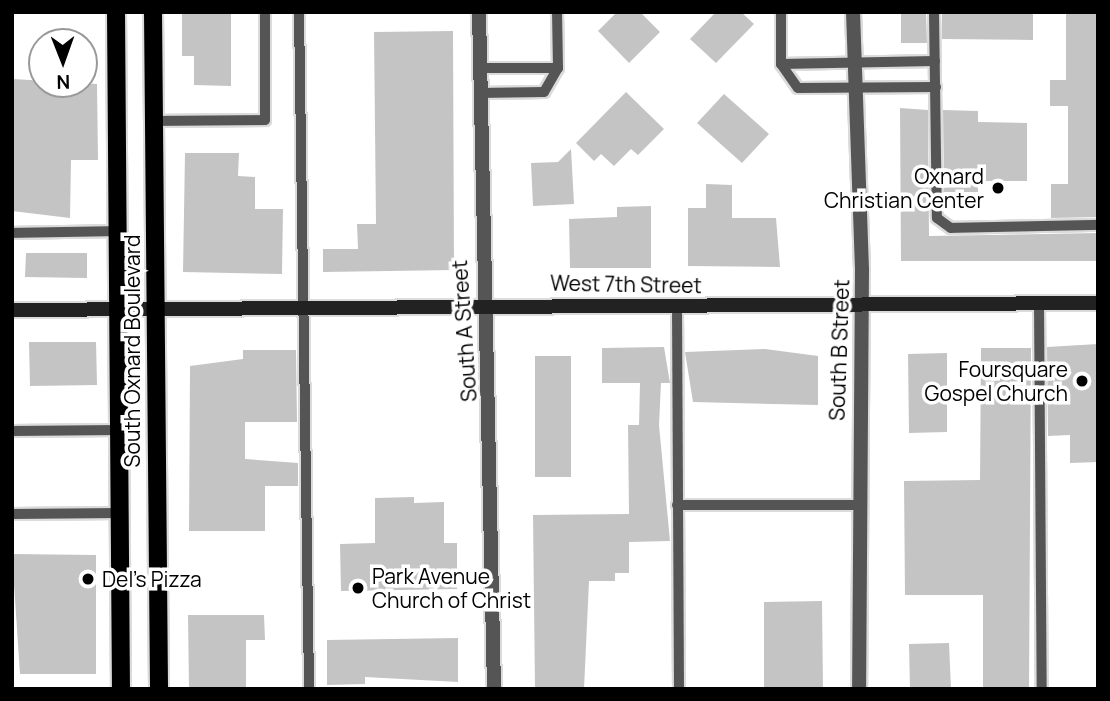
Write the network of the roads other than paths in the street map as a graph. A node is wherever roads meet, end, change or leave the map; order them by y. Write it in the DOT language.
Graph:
graph roads {
  1 [pos="116,12"];
  2 [pos="153,12"];
  3 [pos="265,12"];
  4 [pos="299,12"];
  5 [pos="479,12"];
  6 [pos="557,12"];
  7 [pos="780,12"];
  8 [pos="853,12"];
  9 [pos="934,12"];
  10 [pos="935,61"];
  11 [pos="854,62"];
  12 [pos="781,64"];
  13 [pos="479,68"];
  14 [pos="558,68"];
  15 [pos="936,87"];
  16 [pos="855,89"];
  17 [pos="479,93"];
  18 [pos="153,121"];
  19 [pos="1098,225"];
  20 [pos="117,231"];
  21 [pos="12,233"];
  22 [pos="1098,303"];
  23 [pos="1039,304"];
  24 [pos="304,305"];
  25 [pos="485,305"];
  26 [pos="677,306"];
  27 [pos="153,307"];
  28 [pos="861,307"];
  29 [pos="118,308"];
  30 [pos="12,310"];
  31 [pos="119,430"];
  32 [pos="12,431"];
  33 [pos="677,505"];
  34 [pos="858,505"];
  35 [pos="120,513"];
  36 [pos="12,514"];
  37 [pos="121,689"];
  38 [pos="159,689"];
  39 [pos="309,689"];
  40 [pos="494,689"];
  41 [pos="679,689"];
  42 [pos="859,689"];
  43 [pos="1042,689"];
  1 -- 20 [label="main road, South Oxnard Boulevard"];
  2 -- 18 [label="main road, South Oxnard Boulevard"];
  3 -- 18 [label="lane"];
  4 -- 24 [label="lane"];
  5 -- 13 [label="street, South A Street"];
  6 -- 14 [label="lane"];
  7 -- 12 [label="lane"];
  8 -- 11 [label="street, South B Street"];
  9 -- 10 [label="lane"];
  10 -- 11 [label="lane"];
  10 -- 15 [label="lane"];
  11 -- 12 [label="lane"];
  11 -- 16 [label="street, South B Street"];
  12 -- 16 [label="lane"];
  13 -- 14 [label="lane"];
  13 -- 17 [label="street, South A Street"];
  14 -- 17 [label="lane"];
  15 -- 16 [label="lane"];
  15 -- 19 [label="lane"];
  16 -- 28 [label="street, South B Street"];
  17 -- 25 [label="street, South A Street"];
  18 -- 27 [label="main road, South Oxnard Boulevard"];
  20 -- 21 [label="lane"];
  20 -- 29 [label="main road, South Oxnard Boulevard"];
  22 -- 23 [label="street, West 7th Street"];
  23 -- 28 [label="street, West 7th Street"];
  23 -- 43 [label="lane"];
  24 -- 25 [label="street, West 7th Street"];
  24 -- 27 [label="street, West 7th Street"];
  24 -- 39 [label="lane"];
  25 -- 26 [label="street, West 7th Street"];
  25 -- 40 [label="street, South A Street"];
  26 -- 28 [label="street, West 7th Street"];
  26 -- 33 [label="lane"];
  27 -- 29 [label="street, West 7th Street"];
  27 -- 38 [label="main road, South Oxnard Boulevard"];
  28 -- 34 [label="street, South B Street"];
  29 -- 30 [label="street, West 7th Street"];
  29 -- 31 [label="main road, South Oxnard Boulevard"];
  31 -- 32 [label="lane"];
  31 -- 35 [label="main road, South Oxnard Boulevard"];
  33 -- 34 [label="lane"];
  33 -- 41 [label="lane"];
  34 -- 42 [label="street, South B Street"];
  35 -- 36 [label="lane"];
  35 -- 37 [label="main road, South Oxnard Boulevard"];
}
